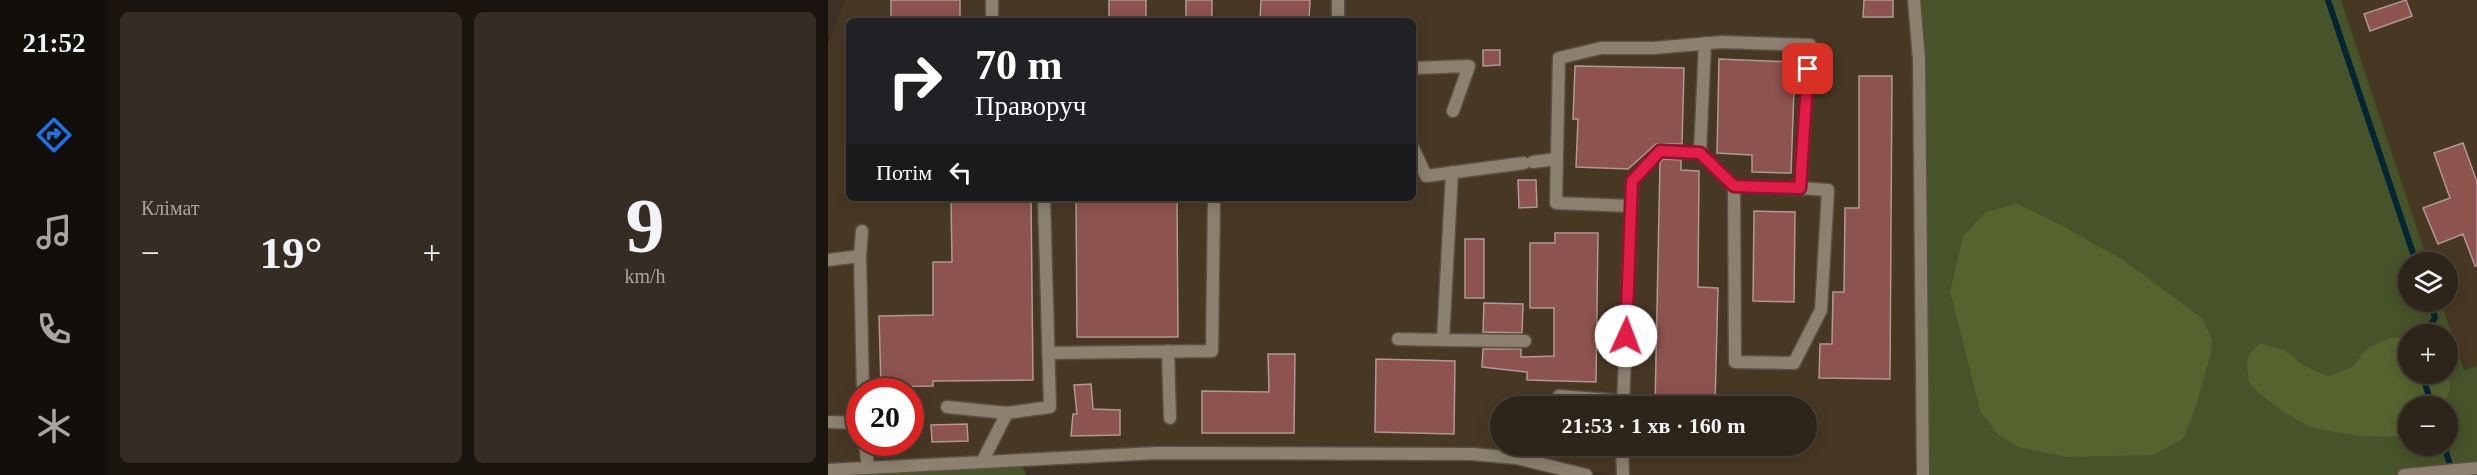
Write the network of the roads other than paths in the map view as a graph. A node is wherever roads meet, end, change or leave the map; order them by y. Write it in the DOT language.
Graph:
graph roads {
  1 [pos="992,0"];
  2 [pos="1338,0"];
  3 [pos="1914,0"];
  4 [pos="992,18"];
  5 [pos="1338,18"];
  6 [pos="1704,43"];
  7 [pos="1416,68"];
  8 [pos="1454,111"];
  9 [pos="1700,153"];
  10 [pos="1416,154"];
  11 [pos="1557,159"];
  12 [pos="1452,172"];
  13 [pos="1734,186"];
  14 [pos="1800,188"];
  15 [pos="1044,201"];
  16 [pos="1214,201"];
  17 [pos="1631,206"];
  18 [pos="862,231"];
  19 [pos="860,256"];
  20 [pos="828,260"];
  21 [pos="1398,339"];
  22 [pos="1443,340"];
  23 [pos="1525,341"];
  24 [pos="1168,351"];
  25 [pos="1048,353"];
  26 [pos="863,378"];
  27 [pos="1624,396"];
  28 [pos="947,407"];
  29 [pos="1008,413"];
  30 [pos="1170,418"];
  31 [pos="828,422"];
  32 [pos="846,423"];
  33 [pos="867,456"];
  34 [pos="1622,456"];
  35 [pos="982,462"];
  36 [pos="868,468"];
  37 [pos="2476,469"];
  38 [pos="828,470"];
  39 [pos="1586,475"];
  40 [pos="1623,475"];
  41 [pos="1923,475"];
  42 [pos="2404,475"];
  1 -- 4 [label="lane"];
  2 -- 5 [label="lane"];
  3 -- 41 [label="lane"];
  6 -- 9 [label="lane"];
  6 -- 11 [label="lane"];
  6 -- 14 [label="lane"];
  7 -- 8 [label="lane"];
  9 -- 13 [label="lane"];
  9 -- 17 [label="lane"];
  10 -- 12 [label="lane"];
  11 -- 12 [label="lane"];
  11 -- 17 [label="lane"];
  12 -- 22 [label="lane"];
  13 -- 14 [label="lane"];
  13 -- 14 [label="lane"];
  15 -- 25 [label="lane"];
  16 -- 24 [label="lane"];
  17 -- 27 [label="lane"];
  18 -- 19 [label="lane"];
  19 -- 20 [label="lane"];
  19 -- 26 [label="lane"];
  21 -- 22 [label="lane"];
  22 -- 23 [label="lane"];
  24 -- 25 [label="lane"];
  24 -- 30 [label="lane"];
  25 -- 29 [label="lane"];
  28 -- 29 [label="lane"];
  29 -- 35 [label="lane"];
  31 -- 32 [label="lane"];
  33 -- 36 [label="lane"];
  34 -- 40 [label="lane"];
  35 -- 36 [label="lane"];
  35 -- 39 [label="lane"];
  36 -- 38 [label="lane"];
  37 -- 42 [label="lane"];
}
